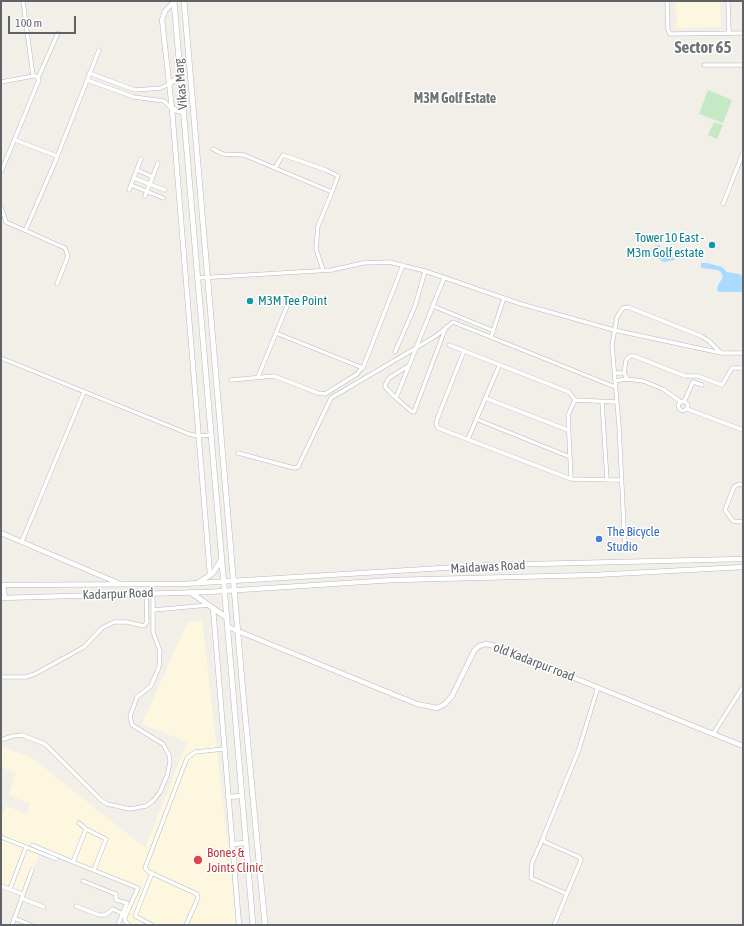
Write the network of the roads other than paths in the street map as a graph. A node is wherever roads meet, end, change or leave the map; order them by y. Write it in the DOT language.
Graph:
graph roads {
  1 [pos="23,1"];
  2 [pos="184,1"];
  3 [pos="667,1"];
  4 [pos="728,1"];
  5 [pos="174,2"];
  6 [pos="729,32"];
  7 [pos="58,33"];
  8 [pos="743,33"];
  9 [pos="99,50"];
  10 [pos="704,65"];
  11 [pos="743,65"];
  12 [pos="89,74"];
  13 [pos="33,76"];
  14 [pos="180,76"];
  15 [pos="38,78"];
  16 [pos="87,80"];
  17 [pos="1,82"];
  18 [pos="168,84"];
  19 [pos="144,90"];
  20 [pos="144,98"];
  21 [pos="172,109"];
  22 [pos="184,112"];
  23 [pos="15,140"];
  24 [pos="213,149"];
  25 [pos="743,153"];
  26 [pos="57,156"];
  27 [pos="141,159"];
  28 [pos="158,163"];
  29 [pos="275,168"];
  30 [pos="137,170"];
  31 [pos="1,172"];
  32 [pos="153,177"];
  33 [pos="134,178"];
  34 [pos="150,184"];
  35 [pos="131,185"];
  36 [pos="129,190"];
  37 [pos="165,190"];
  38 [pos="147,192"];
  39 [pos="332,192"];
  40 [pos="145,196"];
  41 [pos="163,198"];
  42 [pos="723,204"];
  43 [pos="1,207"];
  44 [pos="26,230"];
  45 [pos="403,265"];
  46 [pos="323,270"];
  47 [pos="425,271"];
  48 [pos="198,278"];
  49 [pos="208,278"];
  50 [pos="444,278"];
  51 [pos="57,284"];
  52 [pos="290,298"];
  53 [pos="504,298"];
  54 [pos="433,306"];
  55 [pos="447,326"];
  56 [pos="614,330"];
  57 [pos="494,331"];
  58 [pos="276,333"];
  59 [pos="491,337"];
  60 [pos="449,345"];
  61 [pos="416,347"];
  62 [pos="464,351"];
  63 [pos="395,352"];
  64 [pos="721,353"];
  65 [pos="743,353"];
  66 [pos="1,358"];
  67 [pos="408,366"];
  68 [pos="499,366"];
  69 [pos="363,368"];
  70 [pos="743,368"];
  71 [pos="614,373"];
  72 [pos="624,373"];
  73 [pos="258,377"];
  74 [pos="626,379"];
  75 [pos="231,380"];
  76 [pos="615,381"];
  77 [pos="702,385"];
  78 [pos="615,387"];
  79 [pos="84,392"];
  80 [pos="396,398"];
  81 [pos="485,398"];
  82 [pos="575,400"];
  83 [pos="602,402"];
  84 [pos="616,402"];
  85 [pos="682,402"];
  86 [pos="687,409"];
  87 [pos="476,419"];
  88 [pos="568,430"];
  89 [pos="743,430"];
  90 [pos="211,435"];
  91 [pos="198,436"];
  92 [pos="468,439"];
  93 [pos="238,453"];
  94 [pos="570,457"];
  95 [pos="571,479"];
  96 [pos="607,480"];
  97 [pos="620,480"];
  98 [pos="743,485"];
  99 [pos="743,522"];
  100 [pos="1,533"];
  101 [pos="22,541"];
  102 [pos="625,549"];
  103 [pos="222,559"];
  104 [pos="743,559"];
  105 [pos="743,567"];
  106 [pos="210,575"];
  107 [pos="234,581"];
  108 [pos="224,582"];
  109 [pos="198,583"];
  110 [pos="122,584"];
  111 [pos="2,585"];
  112 [pos="225,591"];
  113 [pos="235,591"];
  114 [pos="190,592"];
  115 [pos="146,593"];
  116 [pos="153,593"];
  117 [pos="3,598"];
  118 [pos="211,607"];
  119 [pos="153,609"];
  120 [pos="227,618"];
  121 [pos="228,627"];
  122 [pos="238,631"];
  123 [pos="1,677"];
  124 [pos="598,687"];
  125 [pos="743,687"];
  126 [pos="713,734"];
  127 [pos="1,740"];
  128 [pos="743,746"];
  129 [pos="224,749"];
  130 [pos="242,796"];
  131 [pos="228,797"];
  132 [pos="78,823"];
  133 [pos="86,830"];
  134 [pos="1,837"];
  135 [pos="543,838"];
  136 [pos="246,843"];
  137 [pos="232,844"];
  138 [pos="32,845"];
  139 [pos="26,847"];
  140 [pos="247,854"];
  141 [pos="233,855"];
  142 [pos="56,859"];
  143 [pos="73,862"];
  144 [pos="32,870"];
  145 [pos="94,870"];
  146 [pos="152,874"];
  147 [pos="83,881"];
  148 [pos="1,886"];
  149 [pos="10,889"];
  150 [pos="566,894"];
  151 [pos="21,896"];
  152 [pos="76,906"];
  153 [pos="44,907"];
  154 [pos="123,914"];
  155 [pos="14,918"];
  156 [pos="12,925"];
  157 [pos="31,925"];
  158 [pos="118,925"];
  159 [pos="129,925"];
  160 [pos="152,925"];
  161 [pos="186,925"];
  162 [pos="239,925"];
  163 [pos="254,925"];
  164 [pos="265,925"];
  165 [pos="554,925"];
  1 -- 13 [label="street"];
  2 -- 49 [label="main road"];
  3 -- 6 [label="street"];
  4 -- 6 [label="street"];
  5 -- 14 [label="main road, Vikas Marg"];
  5 -- 18 [label="street"];
  6 -- 8 [label="street"];
  7 -- 15 [label="street"];
  9 -- 12 [label="street"];
  10 -- 11 [label="street"];
  12 -- 16 [label="street"];
  12 -- 19 [label="street"];
  13 -- 15 [label="street"];
  13 -- 17 [label="street"];
  14 -- 18 [label="main road"];
  14 -- 22 [label="main road, Vikas Marg"];
  15 -- 23 [label="street"];
  16 -- 20 [label="street"];
  16 -- 26 [label="street"];
  18 -- 19 [label="street"];
  18 -- 21 [label="street"];
  19 -- 20 [label="street"];
  20 -- 21 [label="street"];
  21 -- 22 [label="main road"];
  21 -- 91 [label="street"];
  22 -- 48 [label="main road, Vikas Marg"];
  23 -- 26 [label="street"];
  23 -- 31 [label="street"];
  24 -- 29 [label="street"];
  25 -- 42 [label="street"];
  26 -- 44 [label="street"];
  27 -- 30 [label="street"];
  28 -- 32 [label="street"];
  29 -- 39 [label="street"];
  29 -- 39 [label="street"];
  30 -- 32 [label="street"];
  30 -- 33 [label="street"];
  32 -- 34 [label="street"];
  33 -- 34 [label="street"];
  33 -- 35 [label="street"];
  34 -- 37 [label="street"];
  34 -- 38 [label="street"];
  35 -- 36 [label="street"];
  35 -- 38 [label="street"];
  38 -- 40 [label="street"];
  38 -- 41 [label="street"];
  39 -- 46 [label="street"];
  43 -- 44 [label="street"];
  44 -- 51 [label="street"];
  45 -- 46 [label="street"];
  45 -- 47 [label="street"];
  45 -- 69 [label="street"];
  46 -- 49 [label="street"];
  47 -- 50 [label="street"];
  47 -- 63 [label="street"];
  48 -- 49 [label="street"];
  48 -- 90 [label="main road, Vikas Marg"];
  49 -- 107 [label="main road"];
  50 -- 53 [label="street"];
  50 -- 54 [label="street"];
  52 -- 58 [label="street"];
  53 -- 56 [label="street"];
  53 -- 57 [label="street"];
  54 -- 57 [label="street"];
  54 -- 61 [label="street"];
  55 -- 59 [label="street"];
  55 -- 61 [label="street"];
  55 -- 80 [label="street"];
  56 -- 64 [label="street"];
  56 -- 64 [label="street"];
  56 -- 71 [label="street"];
  57 -- 59 [label="street"];
  58 -- 69 [label="street"];
  58 -- 73 [label="street"];
  59 -- 78 [label="street"];
  60 -- 62 [label="street"];
  61 -- 67 [label="street"];
  61 -- 93 [label="street"];
  62 -- 68 [label="street"];
  62 -- 92 [label="street"];
  64 -- 65 [label="street"];
  66 -- 79 [label="street"];
  67 -- 80 [label="street"];
  67 -- 80 [label="street"];
  68 -- 81 [label="street"];
  68 -- 82 [label="street"];
  69 -- 73 [label="street"];
  70 -- 72 [label="street"];
  71 -- 72 [label="street"];
  71 -- 76 [label="street"];
  72 -- 74 [label="street"];
  73 -- 75 [label="street"];
  74 -- 76 [label="street"];
  74 -- 85 [label="street"];
  76 -- 78 [label="street"];
  77 -- 85 [label="street"];
  78 -- 84 [label="street"];
  79 -- 91 [label="street"];
  79 -- 101 [label="street"];
  81 -- 87 [label="street"];
  81 -- 88 [label="street"];
  82 -- 83 [label="street"];
  82 -- 88 [label="street"];
  83 -- 84 [label="street"];
  83 -- 96 [label="street"];
  84 -- 97 [label="street"];
  85 -- 86 [label="street"];
  85 -- 86 [label="street"];
  86 -- 89 [label="street"];
  87 -- 92 [label="street"];
  87 -- 94 [label="street"];
  88 -- 94 [label="street"];
  90 -- 91 [label="street"];
  90 -- 103 [label="main road, Vikas Marg"];
  91 -- 106 [label="street"];
  92 -- 95 [label="street"];
  94 -- 95 [label="street"];
  95 -- 96 [label="street"];
  96 -- 97 [label="street"];
  97 -- 102 [label="street"];
  98 -- 99 [label="street"];
  100 -- 101 [label="street"];
  101 -- 110 [label="street"];
  103 -- 106 [label="main road"];
  103 -- 108 [label="main road, Vikas Marg"];
  104 -- 107 [label="street, Maidawas Road"];
  105 -- 113 [label="street, Maidawas Road"];
  106 -- 109 [label="main road"];
  107 -- 108 [label="street, Kadarpur Road"];
  107 -- 113 [label="main road"];
  108 -- 109 [label="street, Kadarpur Road"];
  108 -- 112 [label="main road, Vikas Marg"];
  109 -- 110 [label="street, Kadarpur Road"];
  110 -- 111 [label="street, Kadarpur Road"];
  111 -- 117 [label="street"];
  112 -- 113 [label="street, Kadarpur Road"];
  112 -- 114 [label="street, Kadarpur Road"];
  112 -- 120 [label="main road, Vikas Marg"];
  113 -- 122 [label="main road"];
  114 -- 116 [label="street, Kadarpur Road"];
  114 -- 118 [label="main road"];
  115 -- 116 [label="street, Kadarpur Road"];
  115 -- 117 [label="street, Kadarpur Road"];
  115 -- 123 [label="street"];
  116 -- 119 [label="street"];
  118 -- 119 [label="street"];
  118 -- 120 [label="main road"];
  118 -- 129 [label="street"];
  119 -- 127 [label="street"];
  120 -- 121 [label="main road, Vikas Marg"];
  121 -- 122 [label="street, old Kadarpur road"];
  121 -- 130 [label="main road, Vikas Marg"];
  122 -- 124 [label="street, old Kadarpur road"];
  122 -- 164 [label="main road"];
  124 -- 126 [label="street, old Kadarpur road"];
  124 -- 135 [label="street"];
  125 -- 126 [label="street"];
  126 -- 128 [label="street, old Kadarpur road"];
  129 -- 131 [label="street"];
  129 -- 146 [label="street"];
  130 -- 131 [label="street"];
  130 -- 136 [label="main road, Vikas Marg"];
  131 -- 137 [label="street"];
  132 -- 133 [label="street"];
  133 -- 143 [label="street"];
  133 -- 145 [label="street"];
  134 -- 139 [label="street"];
  135 -- 150 [label="street"];
  135 -- 150 [label="street"];
  136 -- 137 [label="street"];
  136 -- 140 [label="main road, Vikas Marg"];
  137 -- 141 [label="street"];
  138 -- 143 [label="street"];
  139 -- 142 [label="street"];
  139 -- 149 [label="street"];
  140 -- 141 [label="street"];
  140 -- 163 [label="main road, Vikas Marg"];
  141 -- 162 [label="street"];
  143 -- 145 [label="street"];
  144 -- 151 [label="street"];
  145 -- 159 [label="street"];
  146 -- 160 [label="street"];
  146 -- 161 [label="street"];
  147 -- 154 [label="street"];
  148 -- 149 [label="street"];
  149 -- 151 [label="street"];
  150 -- 165 [label="street"];
  151 -- 153 [label="street"];
  151 -- 155 [label="street"];
  152 -- 154 [label="street"];
  154 -- 158 [label="street"];
  155 -- 156 [label="street"];
  155 -- 157 [label="street"];
}
